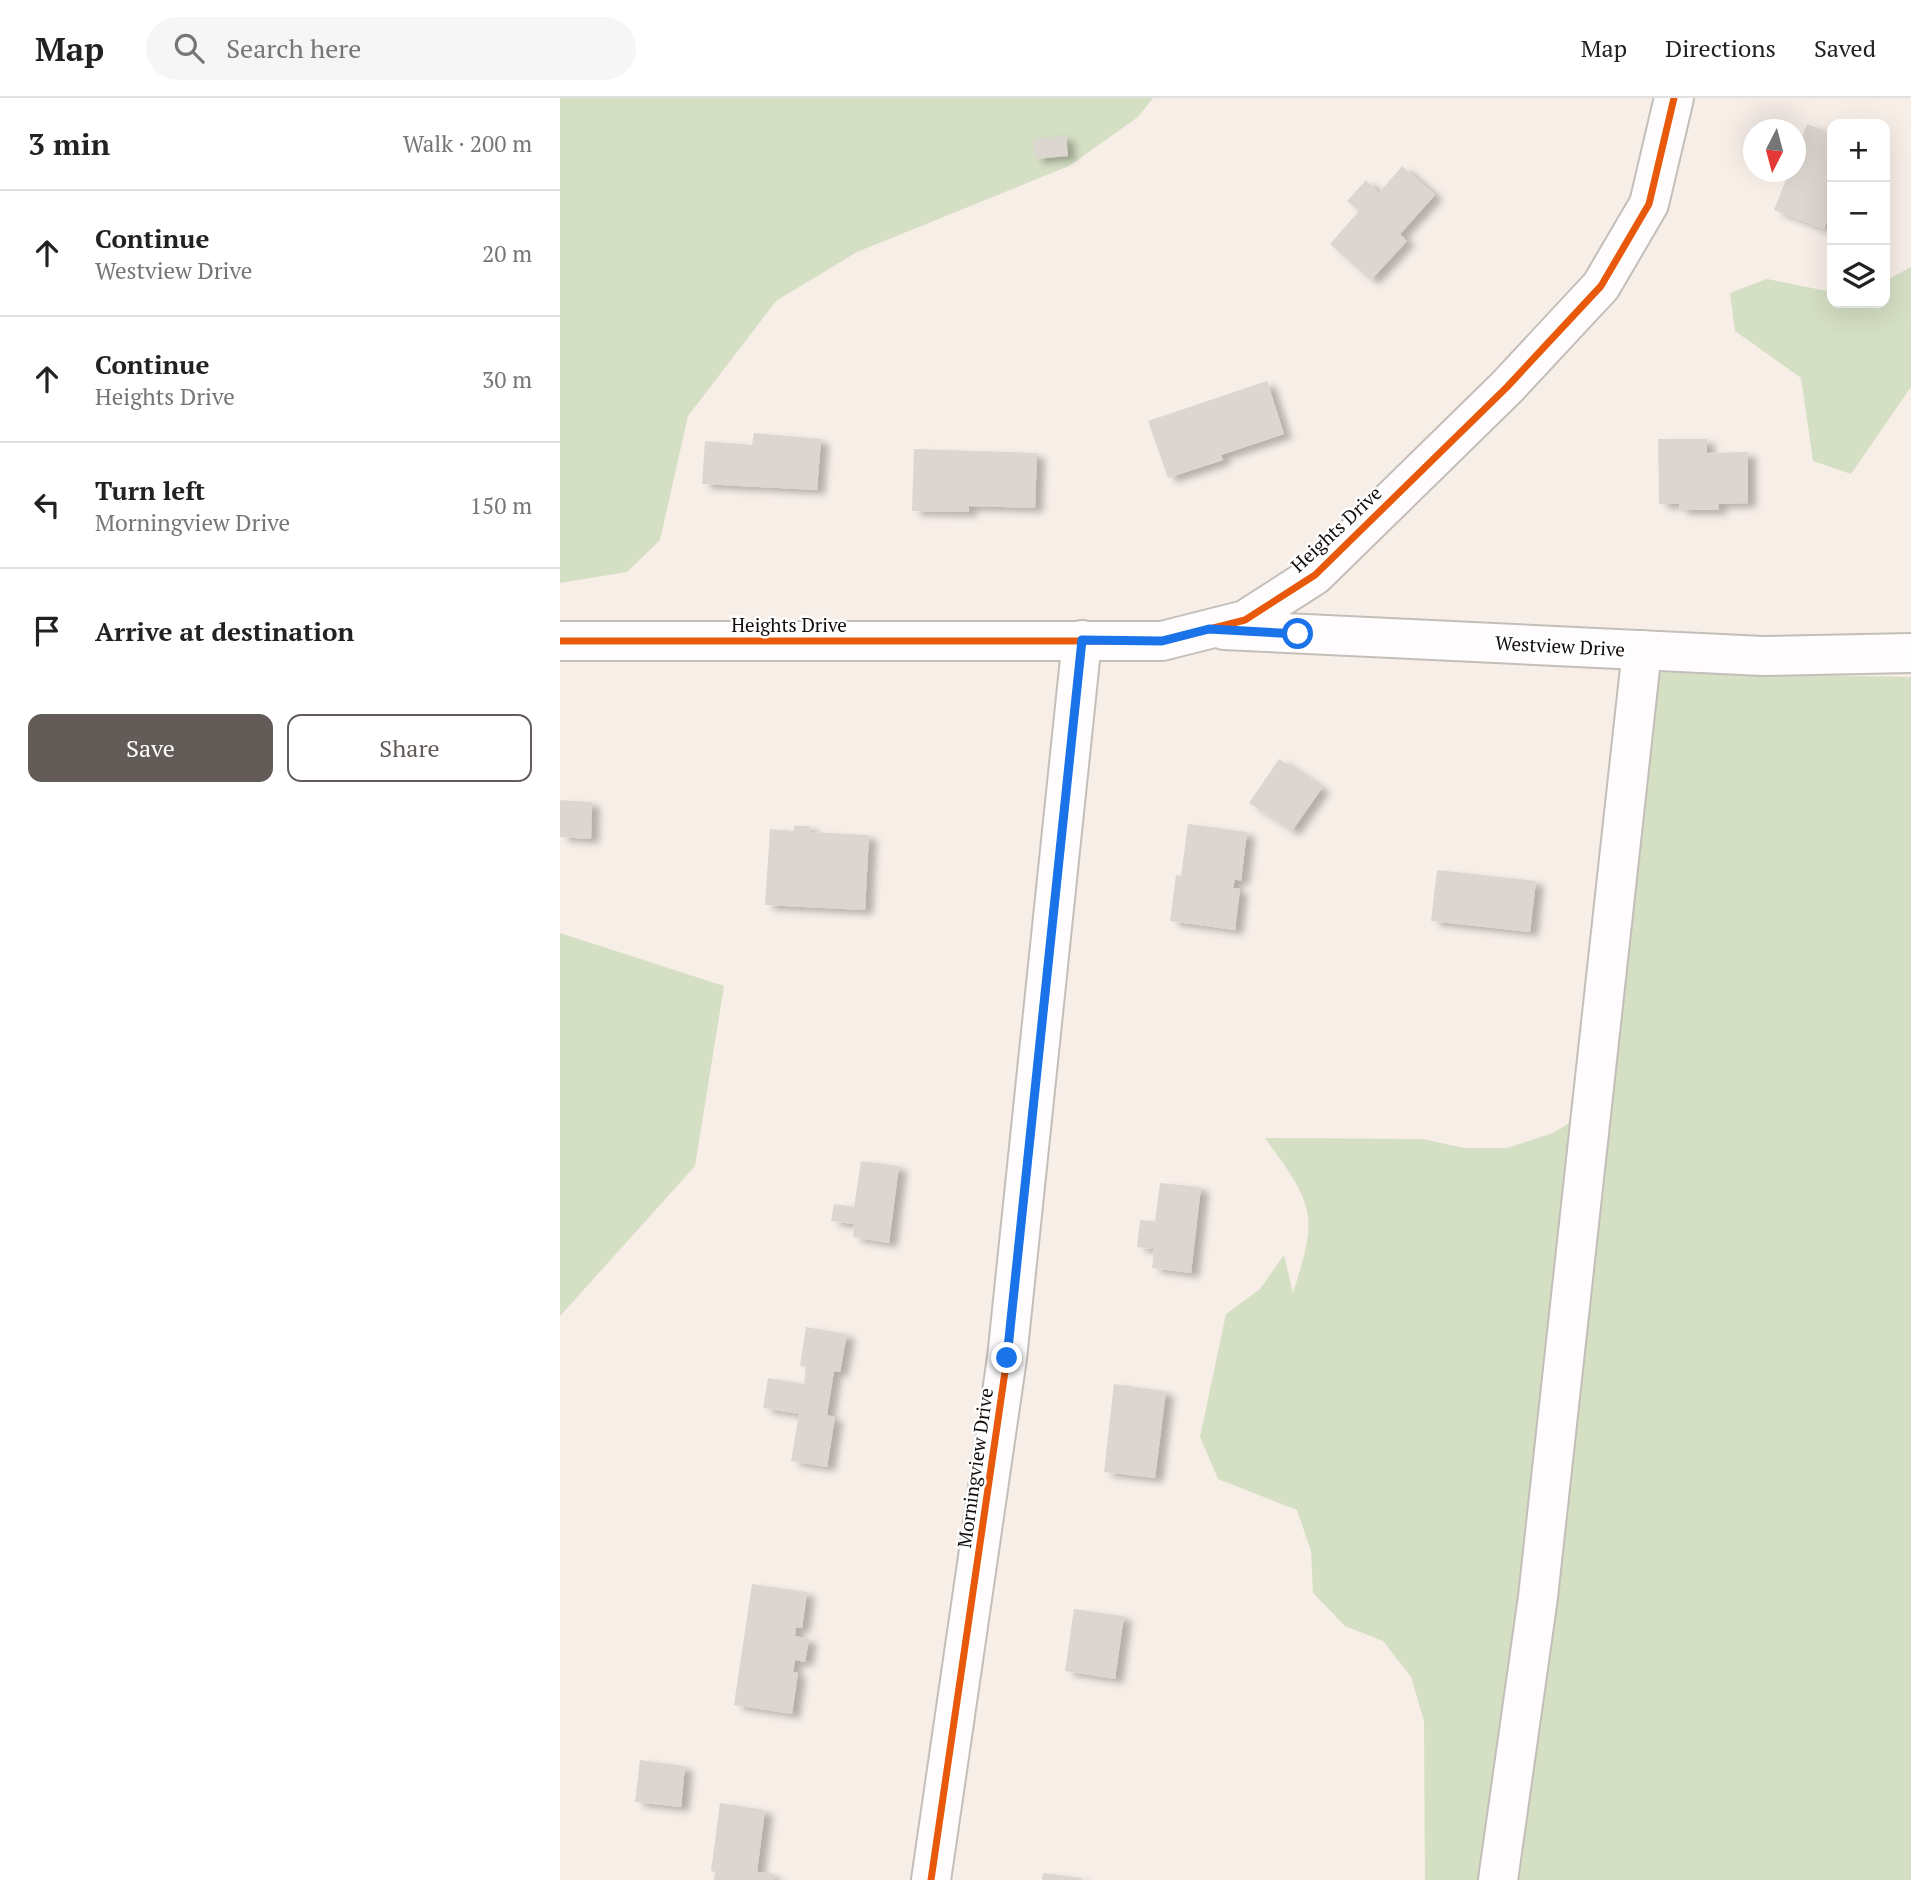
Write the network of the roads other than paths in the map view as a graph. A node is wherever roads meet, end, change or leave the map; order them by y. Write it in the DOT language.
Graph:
graph roads {
  1 [pos="1674,98"];
  2 [pos="1209,629"];
  3 [pos="1082,640"];
  4 [pos="560,641"];
  5 [pos="1642,650"];
  6 [pos="1911,653"];
  7 [pos="932,1880"];
  8 [pos="1498,1880"];
  1 -- 2 [label="street, Heights Drive"];
  2 -- 3 [label="street, Heights Drive"];
  2 -- 5 [label="street, Westview Drive"];
  3 -- 4 [label="street, Heights Drive"];
  3 -- 7 [label="street, Morningview Drive"];
  5 -- 6 [label="street, Westview Drive"];
  5 -- 8 [label="street"];
}
